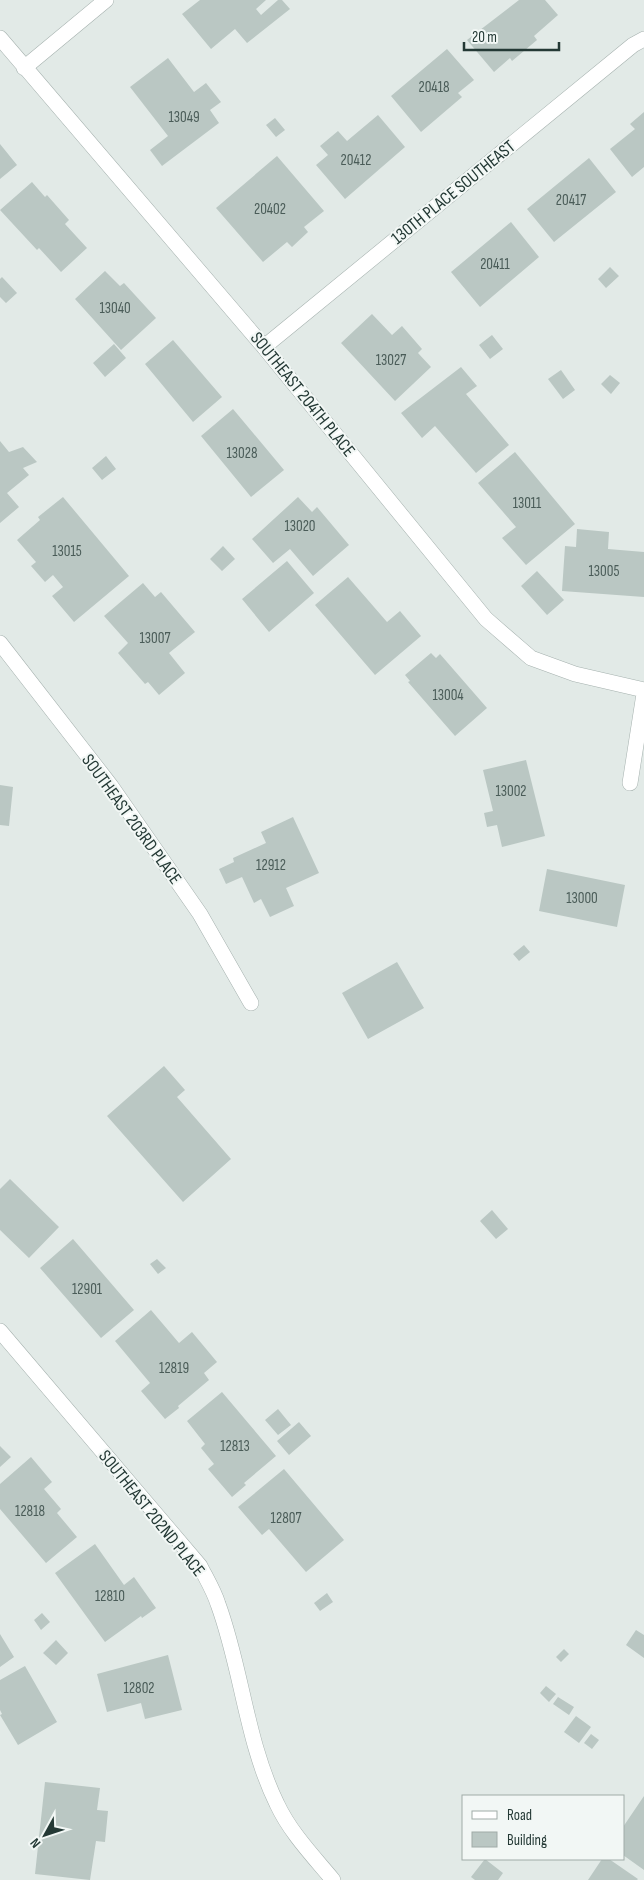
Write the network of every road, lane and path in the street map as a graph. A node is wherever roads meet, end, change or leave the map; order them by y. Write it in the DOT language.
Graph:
graph roads {
  1 [pos="106,0"];
  2 [pos="0,38"];
  3 [pos="644,39"];
  4 [pos="24,68"];
  5 [pos="264,347"];
  6 [pos="0,644"];
  7 [pos="644,692"];
  8 [pos="630,783"];
  9 [pos="251,1004"];
  10 [pos="0,1331"];
  11 [pos="333,1880"];
  1 -- 4 [label="street"];
  2 -- 4 [label="street, SOUTHEAST 204TH PLACE"];
  3 -- 5 [label="street, 130TH PLACE SOUTHEAST"];
  4 -- 5 [label="street, SOUTHEAST 204TH PLACE"];
  5 -- 7 [label="street, SOUTHEAST 204TH PLACE"];
  6 -- 9 [label="street, SOUTHEAST 203RD PLACE"];
  7 -- 8 [label="street, SOUTHEAST 204TH PLACE"];
  10 -- 11 [label="street, SOUTHEAST 202ND PLACE"];
}
